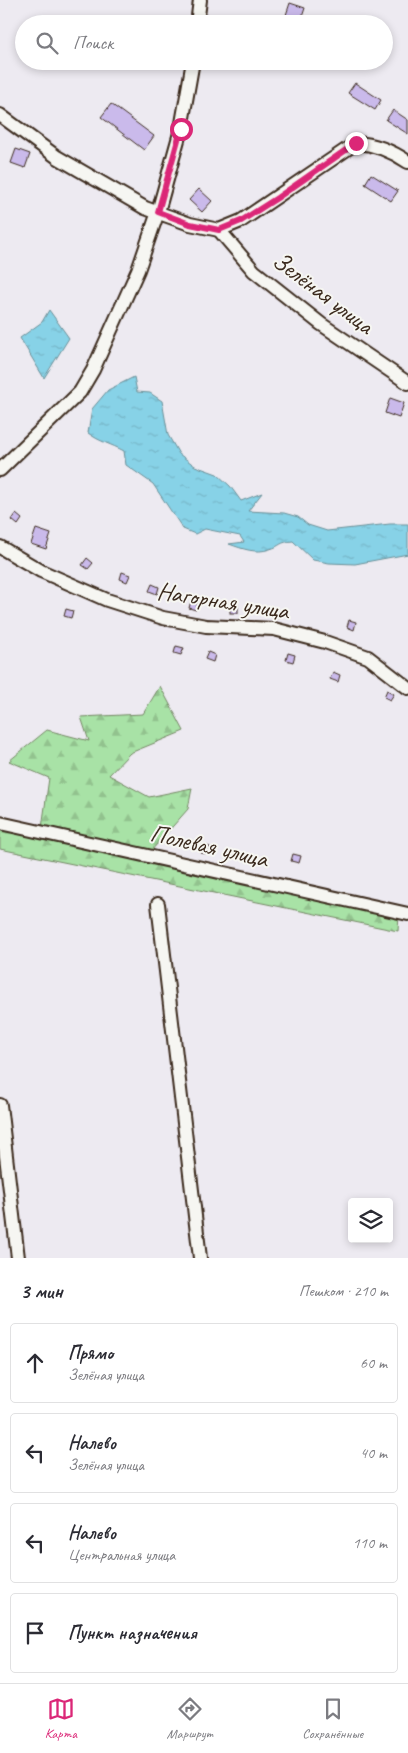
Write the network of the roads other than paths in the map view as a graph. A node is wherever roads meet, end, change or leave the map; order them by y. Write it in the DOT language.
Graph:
graph roads {
  1 [pos="198,1"];
  2 [pos="197,15"];
  3 [pos="191,70"];
  4 [pos="0,115"];
  5 [pos="408,162"];
  6 [pos="158,212"];
  7 [pos="219,230"];
  8 [pos="408,383"];
  9 [pos="0,470"];
  10 [pos="0,547"];
  11 [pos="408,688"];
  12 [pos="0,822"];
  13 [pos="158,904"];
  14 [pos="408,914"];
  15 [pos="0,1104"];
  16 [pos="18,1258"];
  17 [pos="200,1258"];
  1 -- 2 [label="street"];
  3 -- 6 [label="street"];
  4 -- 6 [label="street"];
  5 -- 7 [label="street"];
  6 -- 7 [label="street"];
  6 -- 9 [label="street"];
  7 -- 8 [label="street, Зелёная улица"];
  10 -- 11 [label="street, Нагорная улица"];
  12 -- 14 [label="street, Полевая улица"];
  13 -- 17 [label="street"];
  15 -- 16 [label="street"];
}
